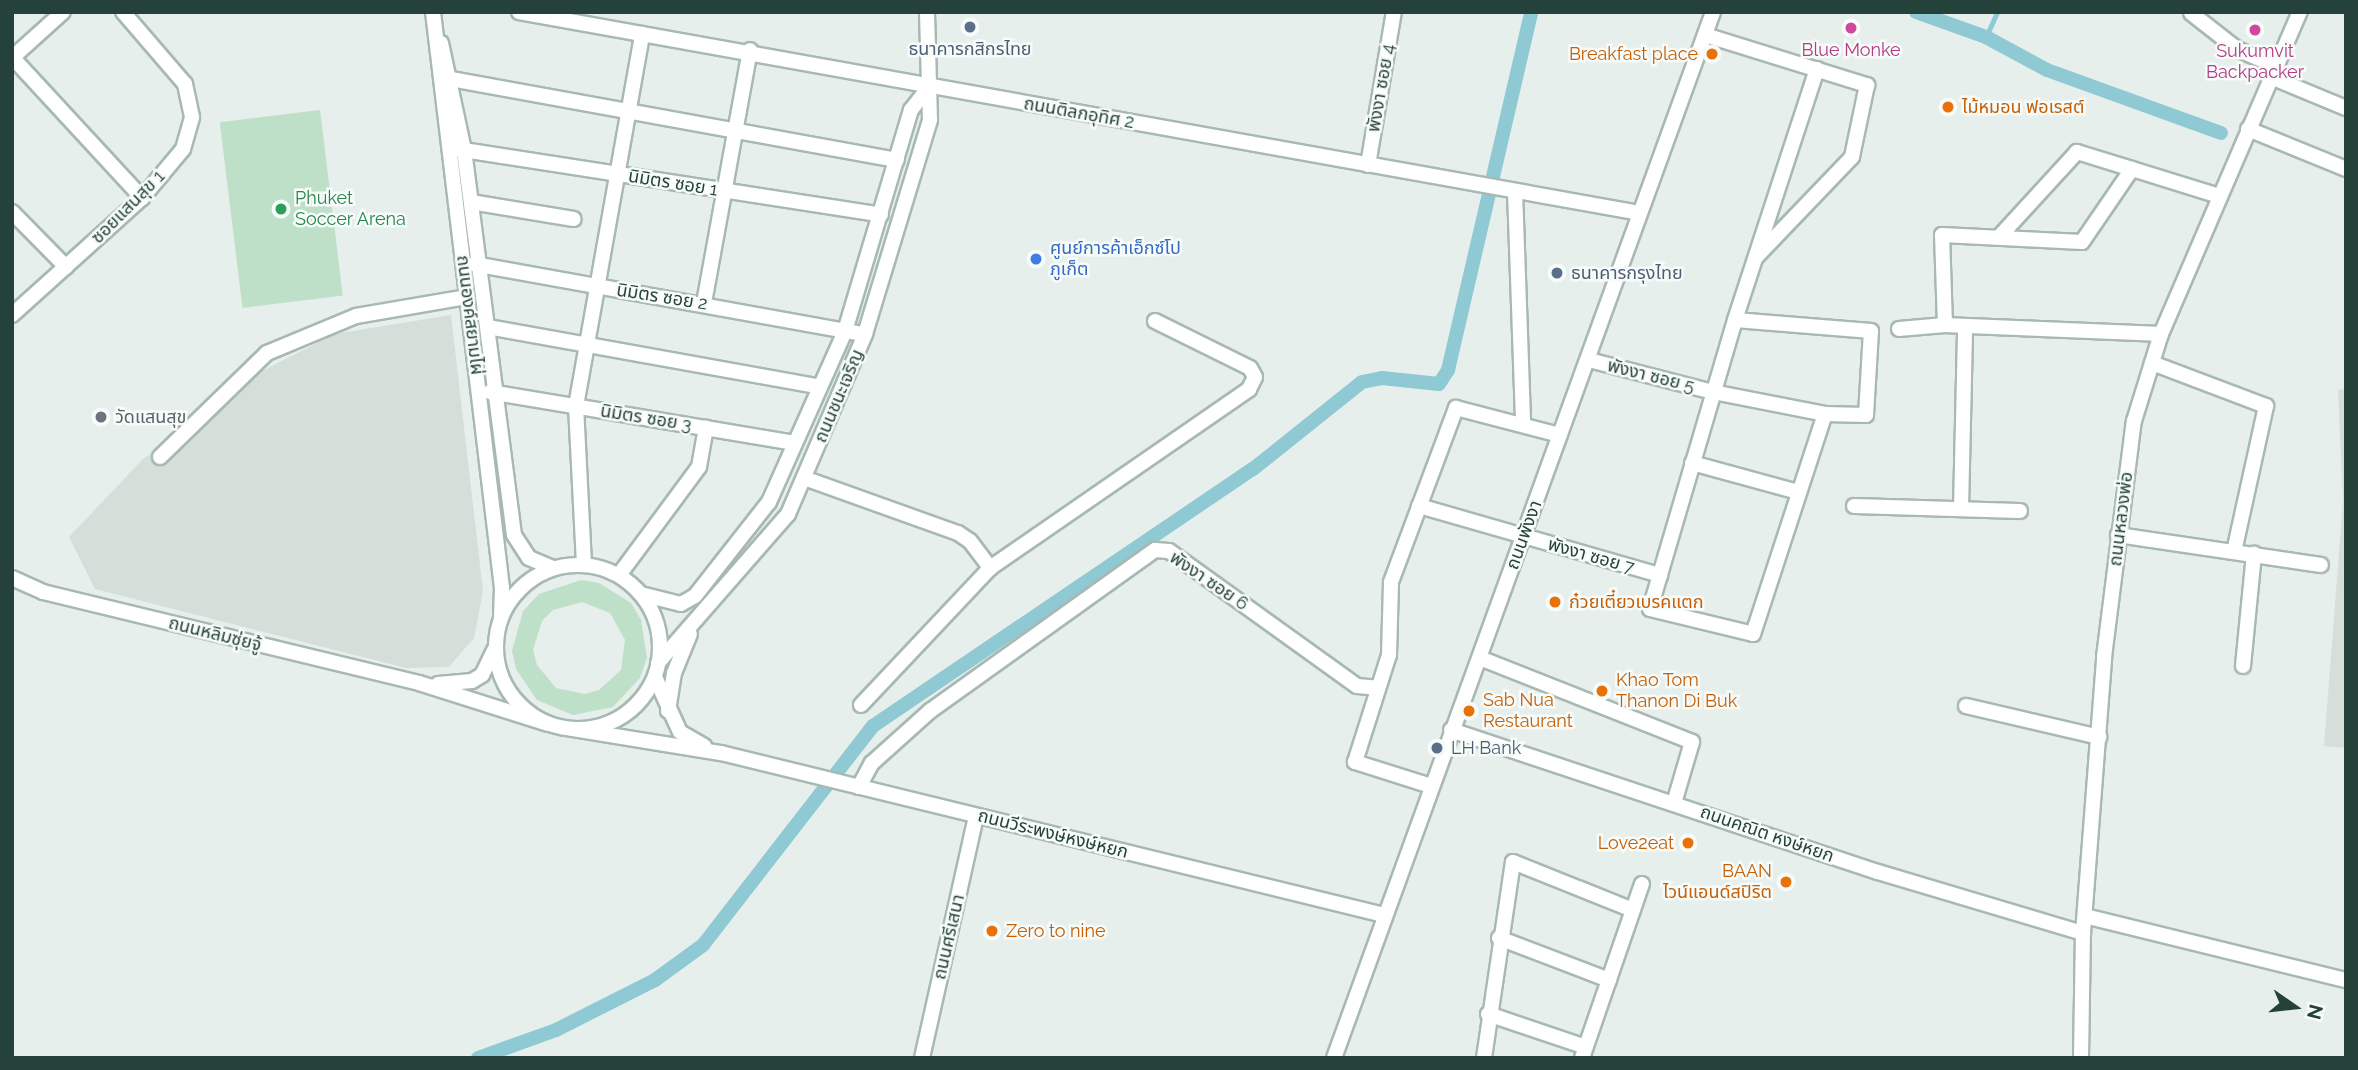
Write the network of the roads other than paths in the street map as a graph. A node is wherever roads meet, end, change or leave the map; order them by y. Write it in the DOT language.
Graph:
graph roads {
  1 [pos="63,12"];
  2 [pos="123,12"];
  3 [pos="433,12"];
  4 [pos="519,12"];
  5 [pos="927,12"];
  6 [pos="1394,12"];
  7 [pos="1713,12"];
  8 [pos="2300,12"];
  9 [pos="2191,13"];
  10 [pos="599,19"];
  11 [pos="642,34"];
  12 [pos="1705,35"];
  13 [pos="750,50"];
  14 [pos="13,57"];
  15 [pos="1817,69"];
  16 [pos="2274,72"];
  17 [pos="451,79"];
  18 [pos="930,86"];
  19 [pos="2346,108"];
  20 [pos="630,111"];
  21 [pos="736,129"];
  22 [pos="2248,129"];
  23 [pos="448,147"];
  24 [pos="464,150"];
  25 [pos="897,160"];
  26 [pos="1368,165"];
  27 [pos="2132,169"];
  28 [pos="2346,169"];
  29 [pos="620,174"];
  30 [pos="1508,190"];
  31 [pos="725,191"];
  32 [pos="2219,196"];
  33 [pos="142,198"];
  34 [pos="471,202"];
  35 [pos="12,212"];
  36 [pos="1639,213"];
  37 [pos="881,215"];
  38 [pos="574,219"];
  39 [pos="1999,237"];
  40 [pos="1753,261"];
  41 [pos="463,262"];
  42 [pos="480,265"];
  43 [pos="66,267"];
  44 [pos="599,286"];
  45 [pos="467,296"];
  46 [pos="704,303"];
  47 [pos="12,315"];
  48 [pos="1735,320"];
  49 [pos="1155,321"];
  50 [pos="1945,326"];
  51 [pos="1965,326"];
  52 [pos="488,327"];
  53 [pos="1899,329"];
  54 [pos="845,331"];
  55 [pos="865,334"];
  56 [pos="2161,334"];
  57 [pos="588,345"];
  58 [pos="1589,360"];
  59 [pos="2152,363"];
  60 [pos="820,387"];
  61 [pos="479,390"];
  62 [pos="1713,392"];
  63 [pos="496,393"];
  64 [pos="576,406"];
  65 [pos="1825,414"];
  66 [pos="1524,425"];
  67 [pos="706,428"];
  68 [pos="1560,435"];
  69 [pos="795,443"];
  70 [pos="160,457"];
  71 [pos="1692,463"];
  72 [pos="804,478"];
  73 [pos="1798,492"];
  74 [pos="1419,506"];
  75 [pos="1854,506"];
  76 [pos="1961,509"];
  77 [pos="2020,511"];
  78 [pos="2118,535"];
  79 [pos="1522,537"];
  80 [pos="2234,551"];
  81 [pos="2254,554"];
  82 [pos="584,564"];
  83 [pos="2321,565"];
  84 [pos="552,568"];
  85 [pos="990,568"];
  86 [pos="620,575"];
  87 [pos="1660,575"];
  88 [pos="12,578"];
  89 [pos="641,594"];
  90 [pos="501,617"];
  91 [pos="696,620"];
  92 [pos="495,644"];
  93 [pos="1480,658"];
  94 [pos="2244,666"];
  95 [pos="657,670"];
  96 [pos="419,683"];
  97 [pos="1378,688"];
  98 [pos="861,705"];
  99 [pos="1966,706"];
  100 [pos="668,714"];
  101 [pos="548,724"];
  102 [pos="572,729"];
  103 [pos="1451,730"];
  104 [pos="2099,737"];
  105 [pos="722,753"];
  106 [pos="855,786"];
  107 [pos="1431,786"];
  108 [pos="1674,803"];
  109 [pos="976,816"];
  110 [pos="1642,884"];
  111 [pos="1633,910"];
  112 [pos="1384,915"];
  113 [pos="2085,916"];
  114 [pos="2083,933"];
  115 [pos="1499,938"];
  116 [pos="1609,980"];
  117 [pos="2346,980"];
  118 [pos="1488,1014"];
  119 [pos="1584,1052"];
  120 [pos="922,1058"];
  121 [pos="1334,1058"];
  122 [pos="1484,1058"];
  123 [pos="2081,1058"];
  1 -- 14 [label="street"];
  2 -- 33 [label="street, ซอยแสนสุข 1"];
  3 -- 17 [label="street, ถนนองค์สยามไผ่"];
  3 -- 23 [label="street, ถนนองค์สยามไผ่"];
  4 -- 10 [label="street, ถนนติลกอุทิศ 2"];
  5 -- 18 [label="street, ถนนชนะเจริญ"];
  6 -- 26 [label="street, พังงา ซอย 4"];
  7 -- 12 [label="street, ถนนพังงา"];
  8 -- 16 [label="street, ถนนหลวงพ่อ"];
  9 -- 16 [label="street"];
  10 -- 11 [label="street, ถนนติลกอุทิศ 2"];
  11 -- 13 [label="street, ถนนติลกอุทิศ 2"];
  11 -- 20 [label="street"];
  12 -- 15 [label="street"];
  12 -- 36 [label="street, ถนนพังงา"];
  13 -- 18 [label="street, ถนนติลกอุทิศ 2"];
  13 -- 21 [label="street"];
  14 -- 33 [label="street"];
  15 -- 40 [label="street"];
  15 -- 40 [label="street"];
  16 -- 19 [label="street"];
  16 -- 22 [label="street, ถนนหลวงพ่อ"];
  17 -- 20 [label="street"];
  17 -- 24 [label="street, ถนนองค์สยามไผ่"];
  18 -- 25 [label="street, ถนนชนะเจริญ"];
  18 -- 26 [label="street, ถนนติลกอุทิศ 2"];
  18 -- 55 [label="street, ถนนชนะเจริญ"];
  20 -- 21 [label="street"];
  20 -- 29 [label="street"];
  21 -- 25 [label="street"];
  21 -- 31 [label="street"];
  22 -- 28 [label="street"];
  22 -- 32 [label="street, ถนนหลวงพ่อ"];
  23 -- 24 [label="street, นิมิตร ซอย 1"];
  23 -- 41 [label="street, ถนนองค์สยามไผ่"];
  24 -- 29 [label="street, นิมิตร ซอย 1"];
  24 -- 34 [label="street, ถนนองค์สยามไผ่"];
  25 -- 37 [label="street, ถนนชนะเจริญ"];
  26 -- 30 [label="street, ถนนติลกอุทิศ 2"];
  27 -- 32 [label="street"];
  27 -- 39 [label="street"];
  27 -- 39 [label="street"];
  29 -- 31 [label="street, นิมิตร ซอย 1"];
  29 -- 44 [label="street"];
  30 -- 36 [label="street, ถนนติลกอุทิศ 2"];
  30 -- 66 [label="street"];
  31 -- 37 [label="street, นิมิตร ซอย 1"];
  31 -- 46 [label="street"];
  32 -- 56 [label="street, ถนนหลวงพ่อ"];
  33 -- 43 [label="street, ซอยแสนสุข 1"];
  34 -- 38 [label="street"];
  34 -- 42 [label="street, ถนนองค์สยามไผ่"];
  35 -- 43 [label="street"];
  36 -- 58 [label="street, ถนนพังงา"];
  37 -- 54 [label="street, ถนนชนะเจริญ"];
  39 -- 50 [label="street"];
  40 -- 48 [label="street"];
  41 -- 42 [label="street, นิมิตร ซอย 2"];
  41 -- 45 [label="street, ถนนองค์สยามไผ่"];
  42 -- 44 [label="street, นิมิตร ซอย 2"];
  42 -- 52 [label="street, ถนนองค์สยามไผ่"];
  43 -- 47 [label="street, ซอยแสนสุข 1"];
  44 -- 46 [label="street, นิมิตร ซอย 2"];
  44 -- 57 [label="street"];
  45 -- 61 [label="street, ถนนองค์สยามไผ่"];
  45 -- 70 [label="street"];
  46 -- 54 [label="street, นิมิตร ซอย 2"];
  48 -- 62 [label="street"];
  48 -- 65 [label="street, พังงา ซอย 5"];
  49 -- 85 [label="street"];
  50 -- 51 [label="street"];
  50 -- 53 [label="street"];
  51 -- 56 [label="street"];
  51 -- 76 [label="street"];
  52 -- 57 [label="street"];
  52 -- 63 [label="street, ถนนองค์สยามไผ่"];
  54 -- 55 [label="street, นิมิตร ซอย 2"];
  54 -- 60 [label="street, ถนนชนะเจริญ"];
  55 -- 72 [label="street, ถนนชนะเจริญ"];
  56 -- 59 [label="street, ถนนหลวงพ่อ"];
  57 -- 60 [label="street"];
  57 -- 64 [label="street"];
  58 -- 62 [label="street, พังงา ซอย 5"];
  58 -- 68 [label="street, ถนนพังงา"];
  59 -- 78 [label="street, ถนนหลวงพ่อ"];
  59 -- 80 [label="street"];
  60 -- 69 [label="street, ถนนชนะเจริญ"];
  61 -- 63 [label="street, นิมิตร ซอย 3"];
  61 -- 90 [label="street, ถนนองค์สยามไผ่"];
  62 -- 65 [label="street, พังงา ซอย 5"];
  62 -- 71 [label="street"];
  63 -- 64 [label="street, นิมิตร ซอย 3"];
  63 -- 84 [label="street, ถนนองค์สยามไผ่"];
  64 -- 67 [label="street, นิมิตร ซอย 3"];
  64 -- 82 [label="street"];
  65 -- 73 [label="street"];
  66 -- 68 [label="street"];
  66 -- 74 [label="street"];
  67 -- 69 [label="street, นิมิตร ซอย 3"];
  67 -- 86 [label="street"];
  68 -- 79 [label="street, ถนนพังงา"];
  69 -- 89 [label="street, ถนนชนะเจริญ"];
  71 -- 73 [label="street"];
  71 -- 87 [label="street"];
  72 -- 85 [label="street"];
  72 -- 91 [label="street, ถนนชนะเจริญ"];
  73 -- 87 [label="street"];
  74 -- 79 [label="street, พังงา ซอย 7"];
  74 -- 97 [label="street"];
  75 -- 76 [label="street"];
  76 -- 77 [label="street"];
  78 -- 80 [label="street"];
  78 -- 104 [label="street, ถนนหลวงพ่อ"];
  79 -- 87 [label="street, พังงา ซอย 7"];
  79 -- 93 [label="street, ถนนพังงา"];
  80 -- 81 [label="street"];
  81 -- 83 [label="street"];
  81 -- 94 [label="street"];
  82 -- 84 [label="street"];
  82 -- 86 [label="street"];
  84 -- 90 [label="street"];
  85 -- 98 [label="street"];
  86 -- 89 [label="street"];
  88 -- 96 [label="street, ถนนหลิมซุ่ยจู้"];
  89 -- 95 [label="street"];
  90 -- 92 [label="street"];
  91 -- 95 [label="street, ถนนชนะเจริญ"];
  91 -- 100 [label="street"];
  92 -- 96 [label="street, ถนนหลิมซุ่ยจู้"];
  92 -- 101 [label="street"];
  93 -- 103 [label="street, ถนนพังงา"];
  93 -- 108 [label="street"];
  95 -- 100 [label="street, ถนนวีระพงษ์หงษ์หยก"];
  95 -- 102 [label="street"];
  96 -- 101 [label="street, ถนนหลิมซุ่ยจู้"];
  97 -- 106 [label="street, พังงา ซอย 6"];
  97 -- 107 [label="street"];
  99 -- 104 [label="street"];
  100 -- 105 [label="street, ถนนวีระพงษ์หงษ์หยก"];
  101 -- 102 [label="street"];
  102 -- 105 [label="street, ถนนวีระพงษ์หงษ์หยก"];
  103 -- 107 [label="street, ถนนพังงา"];
  103 -- 108 [label="street, ถนนคณิต หงษ์หยก"];
  104 -- 113 [label="street, ถนนหลวงพ่อ"];
  105 -- 106 [label="street, ถนนวีระพงษ์หงษ์หยก"];
  106 -- 109 [label="street, ถนนวีระพงษ์หงษ์หยก"];
  107 -- 112 [label="street, ถนนพังงา"];
  108 -- 114 [label="street, ถนนคณิต หงษ์หยก"];
  109 -- 112 [label="street, ถนนวีระพงษ์หงษ์หยก"];
  109 -- 120 [label="street, ถนนศรีเสนา"];
  110 -- 111 [label="street"];
  111 -- 115 [label="street"];
  111 -- 116 [label="street"];
  112 -- 121 [label="street, ถนนพังงา"];
  113 -- 114 [label="street, ถนนหลวงพ่อ"];
  113 -- 117 [label="street"];
  114 -- 123 [label="street, ถนนหลวงพ่อ"];
  115 -- 116 [label="street"];
  115 -- 118 [label="street"];
  116 -- 119 [label="street"];
  118 -- 119 [label="street"];
  118 -- 122 [label="street"];
}
